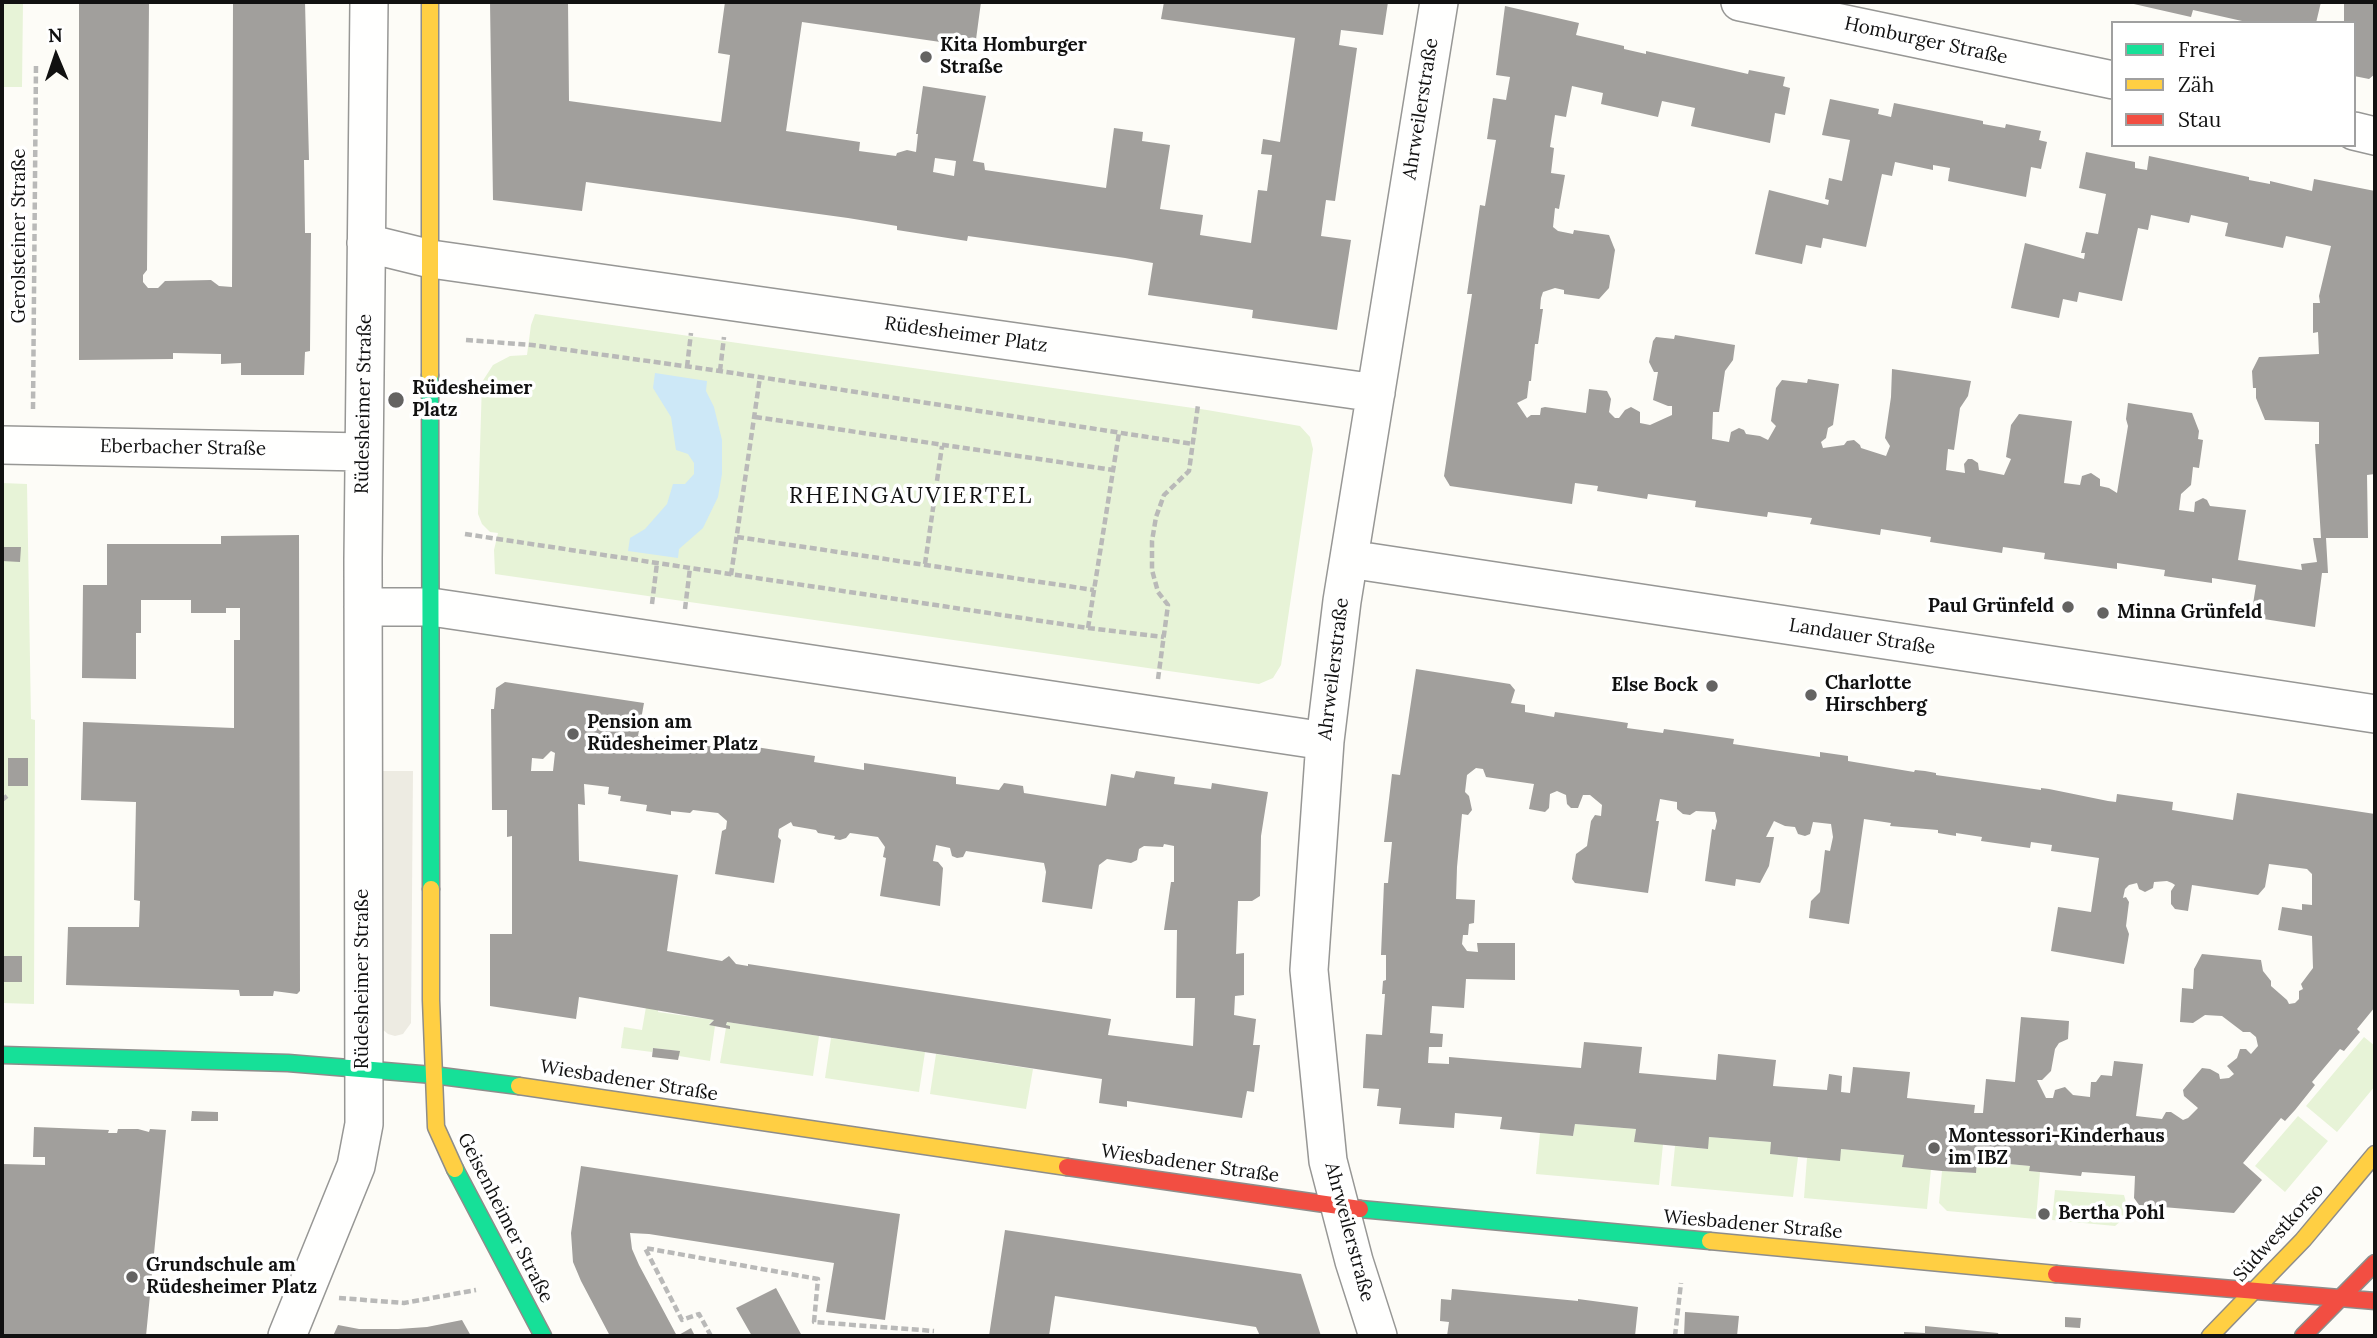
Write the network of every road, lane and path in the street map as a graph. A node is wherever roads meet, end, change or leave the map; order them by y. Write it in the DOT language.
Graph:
graph roads {
  1 [pos="369,2"];
  2 [pos="430,2"];
  3 [pos="1438,2"];
  4 [pos="1740,2"];
  5 [pos="36,64"];
  6 [pos="2111,80"];
  7 [pos="2356,131"];
  8 [pos="2375,136"];
  9 [pos="366,243"];
  10 [pos="431,259"];
  11 [pos="692,324"];
  12 [pos="463,340"];
  13 [pos="723,348"];
  14 [pos="687,367"];
  15 [pos="720,371"];
  16 [pos="760,377"];
  17 [pos="1376,393"];
  18 [pos="1199,400"];
  19 [pos="33,409"];
  20 [pos="755,417"];
  21 [pos="1119,433"];
  22 [pos="1193,444"];
  23 [pos="2,445"];
  24 [pos="942,446"];
  25 [pos="364,452"];
  26 [pos="1113,470"];
  27 [pos="737,537"];
  28 [pos="499,539"];
  29 [pos="1349,559"];
  30 [pos="657,563"];
  31 [pos="925,564"];
  32 [pos="690,568"];
  33 [pos="731,575"];
  34 [pos="1094,590"];
  35 [pos="651,606"];
  36 [pos="363,607"];
  37 [pos="431,607"];
  38 [pos="685,611"];
  39 [pos="1088,628"];
  40 [pos="1164,637"];
  41 [pos="1157,680"];
  42 [pos="2375,714"];
  43 [pos="1325,741"];
  44 [pos="7,796"];
  45 [pos="2,800"];
  46 [pos="2,1055"];
  47 [pos="363,1068"];
  48 [pos="433,1075"];
  49 [pos="2375,1154"];
  50 [pos="1339,1207"];
  51 [pos="2375,1263"];
  52 [pos="1681,1283"];
  53 [pos="477,1290"];
  54 [pos="2255,1292"];
  55 [pos="340,1298"];
  56 [pos="2341,1298"];
  57 [pos="2375,1301"];
  58 [pos="934,1331"];
  59 [pos="287,1336"];
  60 [pos="543,1336"];
  61 [pos="711,1336"];
  62 [pos="1378,1336"];
  63 [pos="1675,1336"];
  64 [pos="2210,1336"];
  65 [pos="2303,1336"];
  1 -- 9 [label="street, Rüdesheimer Straße"];
  2 -- 10 [label="street"];
  3 -- 17 [label="street, Ahrweilerstraße"];
  4 -- 6 [label="street, Homburger Straße"];
  5 -- 19 [label="path, Gerolsteiner Straße"];
  7 -- 8 [label="street"];
  9 -- 10 [label="street"];
  9 -- 25 [label="street, Rüdesheimer Straße"];
  10 -- 17 [label="street, Rüdesheimer Platz"];
  10 -- 37 [label="street"];
  11 -- 14 [label="path"];
  12 -- 14 [label="path"];
  13 -- 15 [label="path"];
  14 -- 15 [label="path"];
  15 -- 16 [label="path"];
  16 -- 20 [label="path"];
  16 -- 21 [label="path"];
  17 -- 29 [label="street, Ahrweilerstraße"];
  18 -- 22 [label="path"];
  20 -- 24 [label="path"];
  20 -- 27 [label="path"];
  21 -- 22 [label="path"];
  21 -- 26 [label="path"];
  22 -- 40 [label="path"];
  23 -- 25 [label="street, Eberbacher Straße"];
  24 -- 26 [label="path"];
  24 -- 31 [label="path"];
  25 -- 36 [label="street, Rüdesheimer Straße"];
  26 -- 34 [label="path"];
  27 -- 31 [label="path"];
  27 -- 33 [label="path"];
  28 -- 30 [label="path"];
  29 -- 42 [label="street, Landauer Straße"];
  29 -- 43 [label="street, Ahrweilerstraße"];
  30 -- 32 [label="path"];
  30 -- 35 [label="path"];
  31 -- 34 [label="path"];
  32 -- 33 [label="path"];
  32 -- 38 [label="path"];
  33 -- 39 [label="path"];
  34 -- 39 [label="path"];
  36 -- 37 [label="street"];
  36 -- 47 [label="street, Rüdesheimer Straße"];
  37 -- 43 [label="street"];
  37 -- 48 [label="street"];
  39 -- 40 [label="path"];
  40 -- 41 [label="path"];
  43 -- 50 [label="street, Ahrweilerstraße"];
  44 -- 45 [label="path"];
  46 -- 47 [label="street, Wiesbadener Straße"];
  47 -- 48 [label="street, Wiesbadener Straße"];
  47 -- 59 [label="street, Rüdesheimer Straße"];
  48 -- 50 [label="street, Wiesbadener Straße"];
  48 -- 60 [label="street, Geisenheimer Straße"];
  49 -- 54 [label="street, Südwestkorso"];
  50 -- 54 [label="street, Wiesbadener Straße"];
  50 -- 62 [label="street, Ahrweilerstraße"];
  51 -- 56 [label="street"];
  52 -- 63 [label="path"];
  53 -- 55 [label="path"];
  54 -- 56 [label="street, Wiesbadener Straße"];
  54 -- 64 [label="street, Südwestkorso"];
  56 -- 57 [label="street, Wiesbadener Straße"];
  56 -- 65 [label="street"];
  58 -- 61 [label="path"];
}
